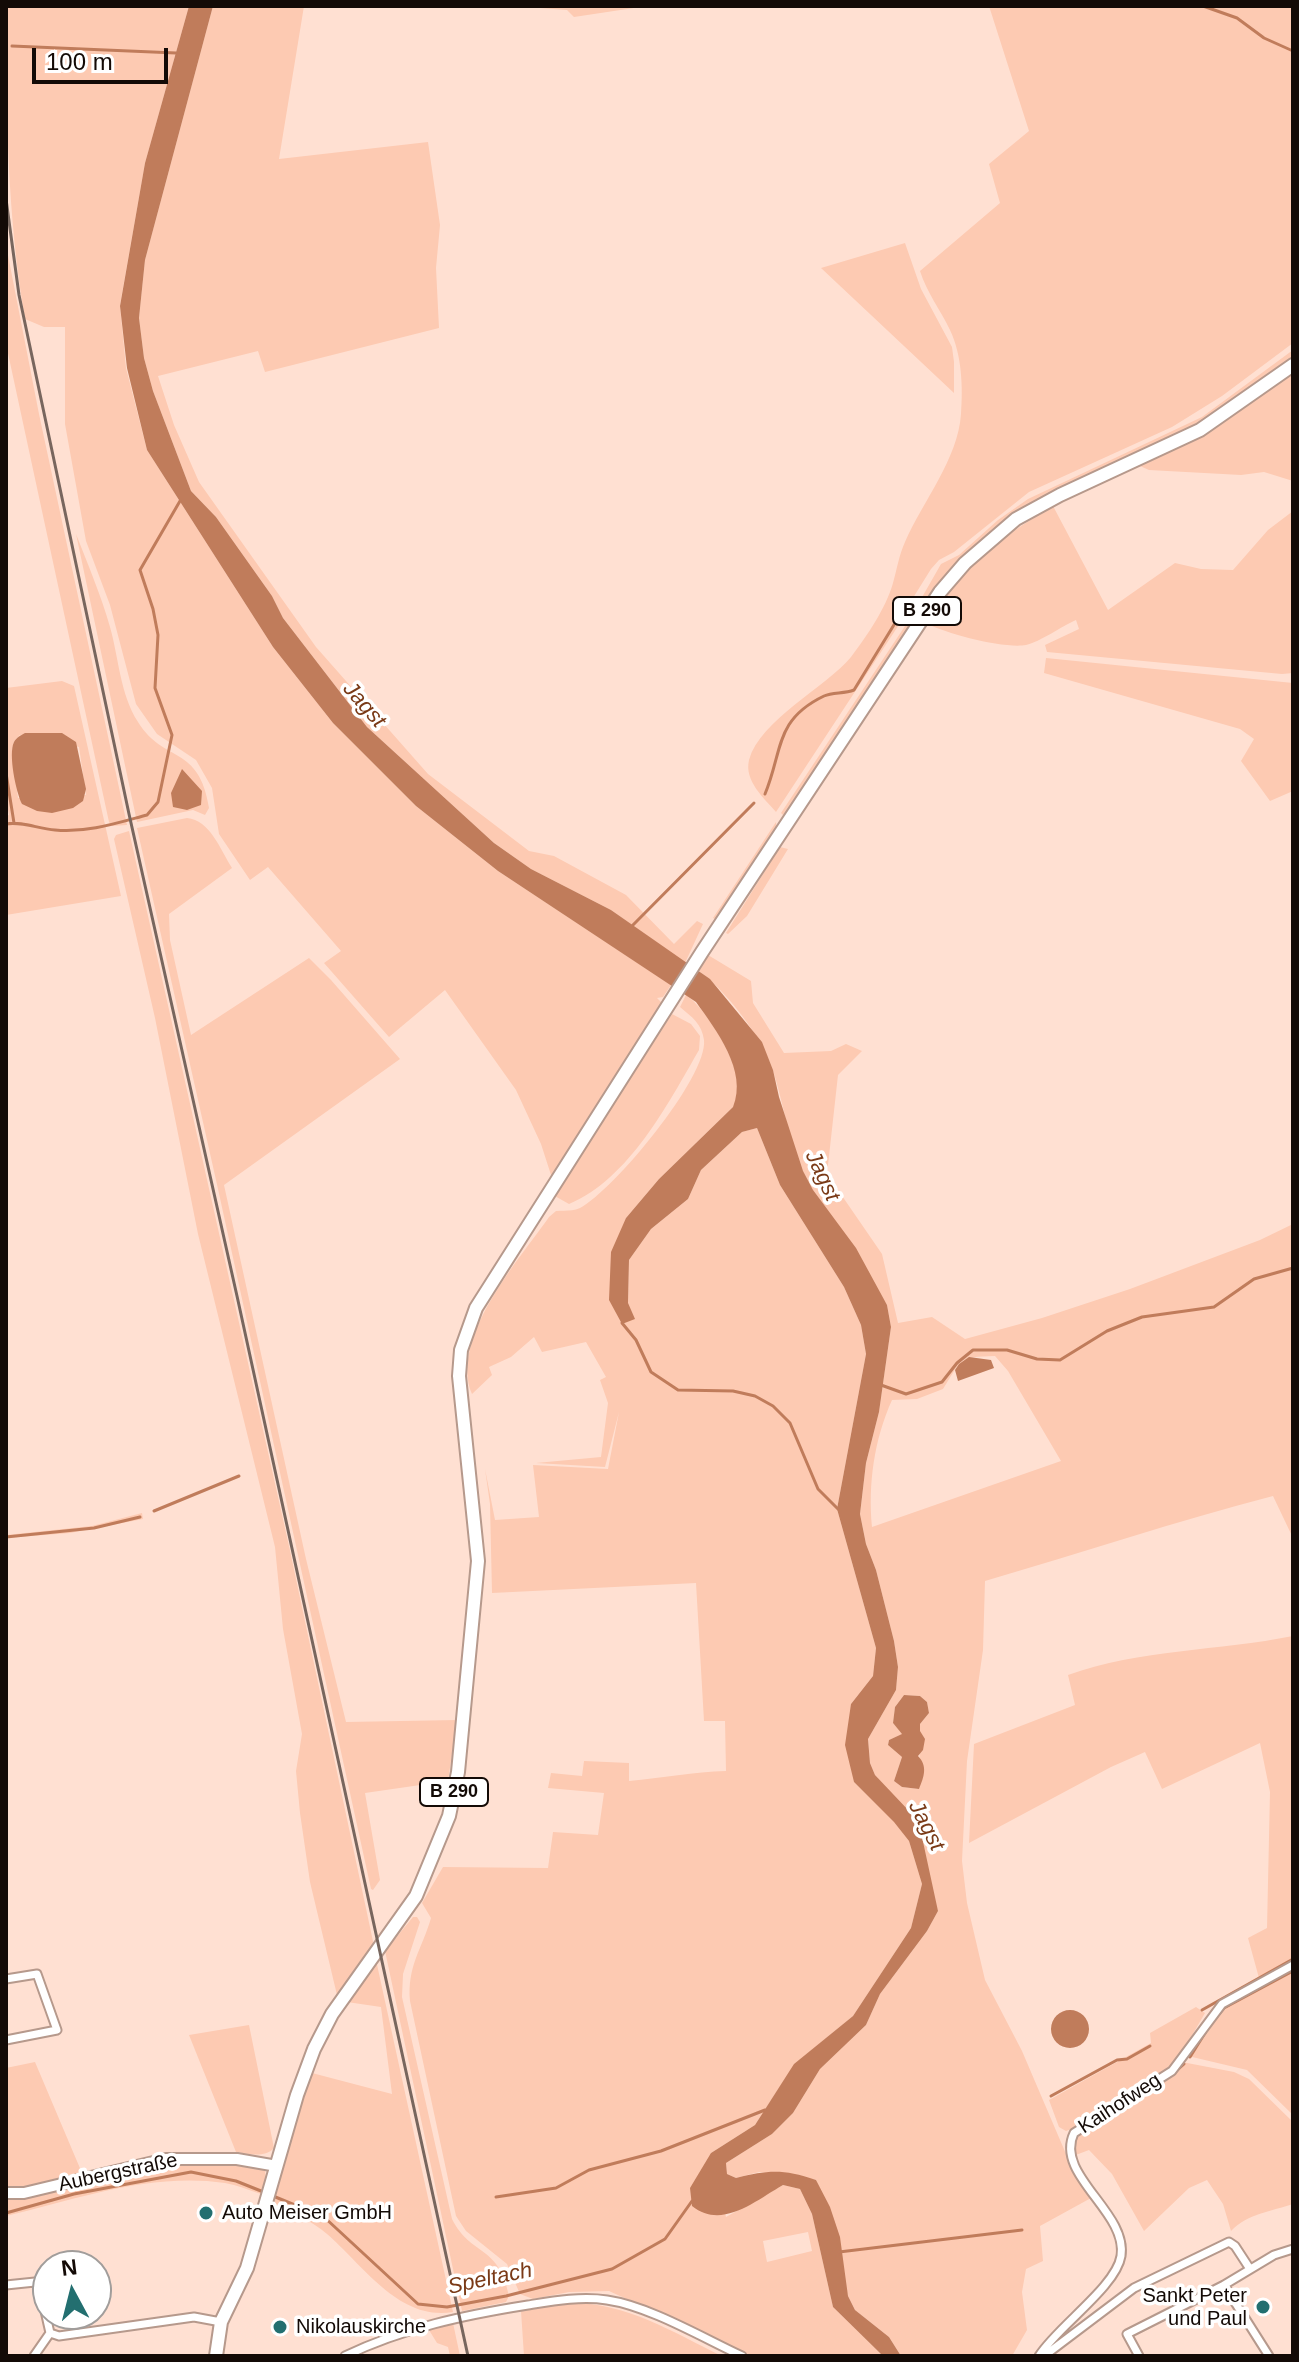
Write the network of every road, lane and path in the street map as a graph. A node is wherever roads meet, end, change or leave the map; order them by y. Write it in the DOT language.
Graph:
graph roads {
  1 [pos="1293,365"];
  2 [pos="1293,1965"];
  3 [pos="6,1979"];
  4 [pos="6,2040"];
  5 [pos="277,2166"];
  6 [pos="6,2193"];
  7 [pos="1293,2249"];
  8 [pos="1250,2269"];
  9 [pos="6,2285"];
  10 [pos="1224,2285"];
  11 [pos="221,2322"];
  12 [pos="50,2333"];
  13 [pos="34,2356"];
  14 [pos="216,2356"];
  15 [pos="345,2356"];
  16 [pos="742,2356"];
  17 [pos="1041,2356"];
  18 [pos="1139,2356"];
  19 [pos="1269,2356"];
  1 -- 5 [label="main road, B 290"];
  2 -- 17 [label="street, Kaihofweg"];
  3 -- 4 [label="street"];
  5 -- 6 [label="street, Aubergstraße"];
  5 -- 11 [label="main road, B 290"];
  7 -- 8 [label="street"];
  8 -- 10 [label="street"];
  8 -- 17 [label="street"];
  9 -- 12 [label="street"];
  10 -- 18 [label="street"];
  10 -- 19 [label="street"];
  11 -- 12 [label="street"];
  11 -- 14 [label="main road, B 290"];
  12 -- 13 [label="street"];
  15 -- 16 [label="street"];
}
